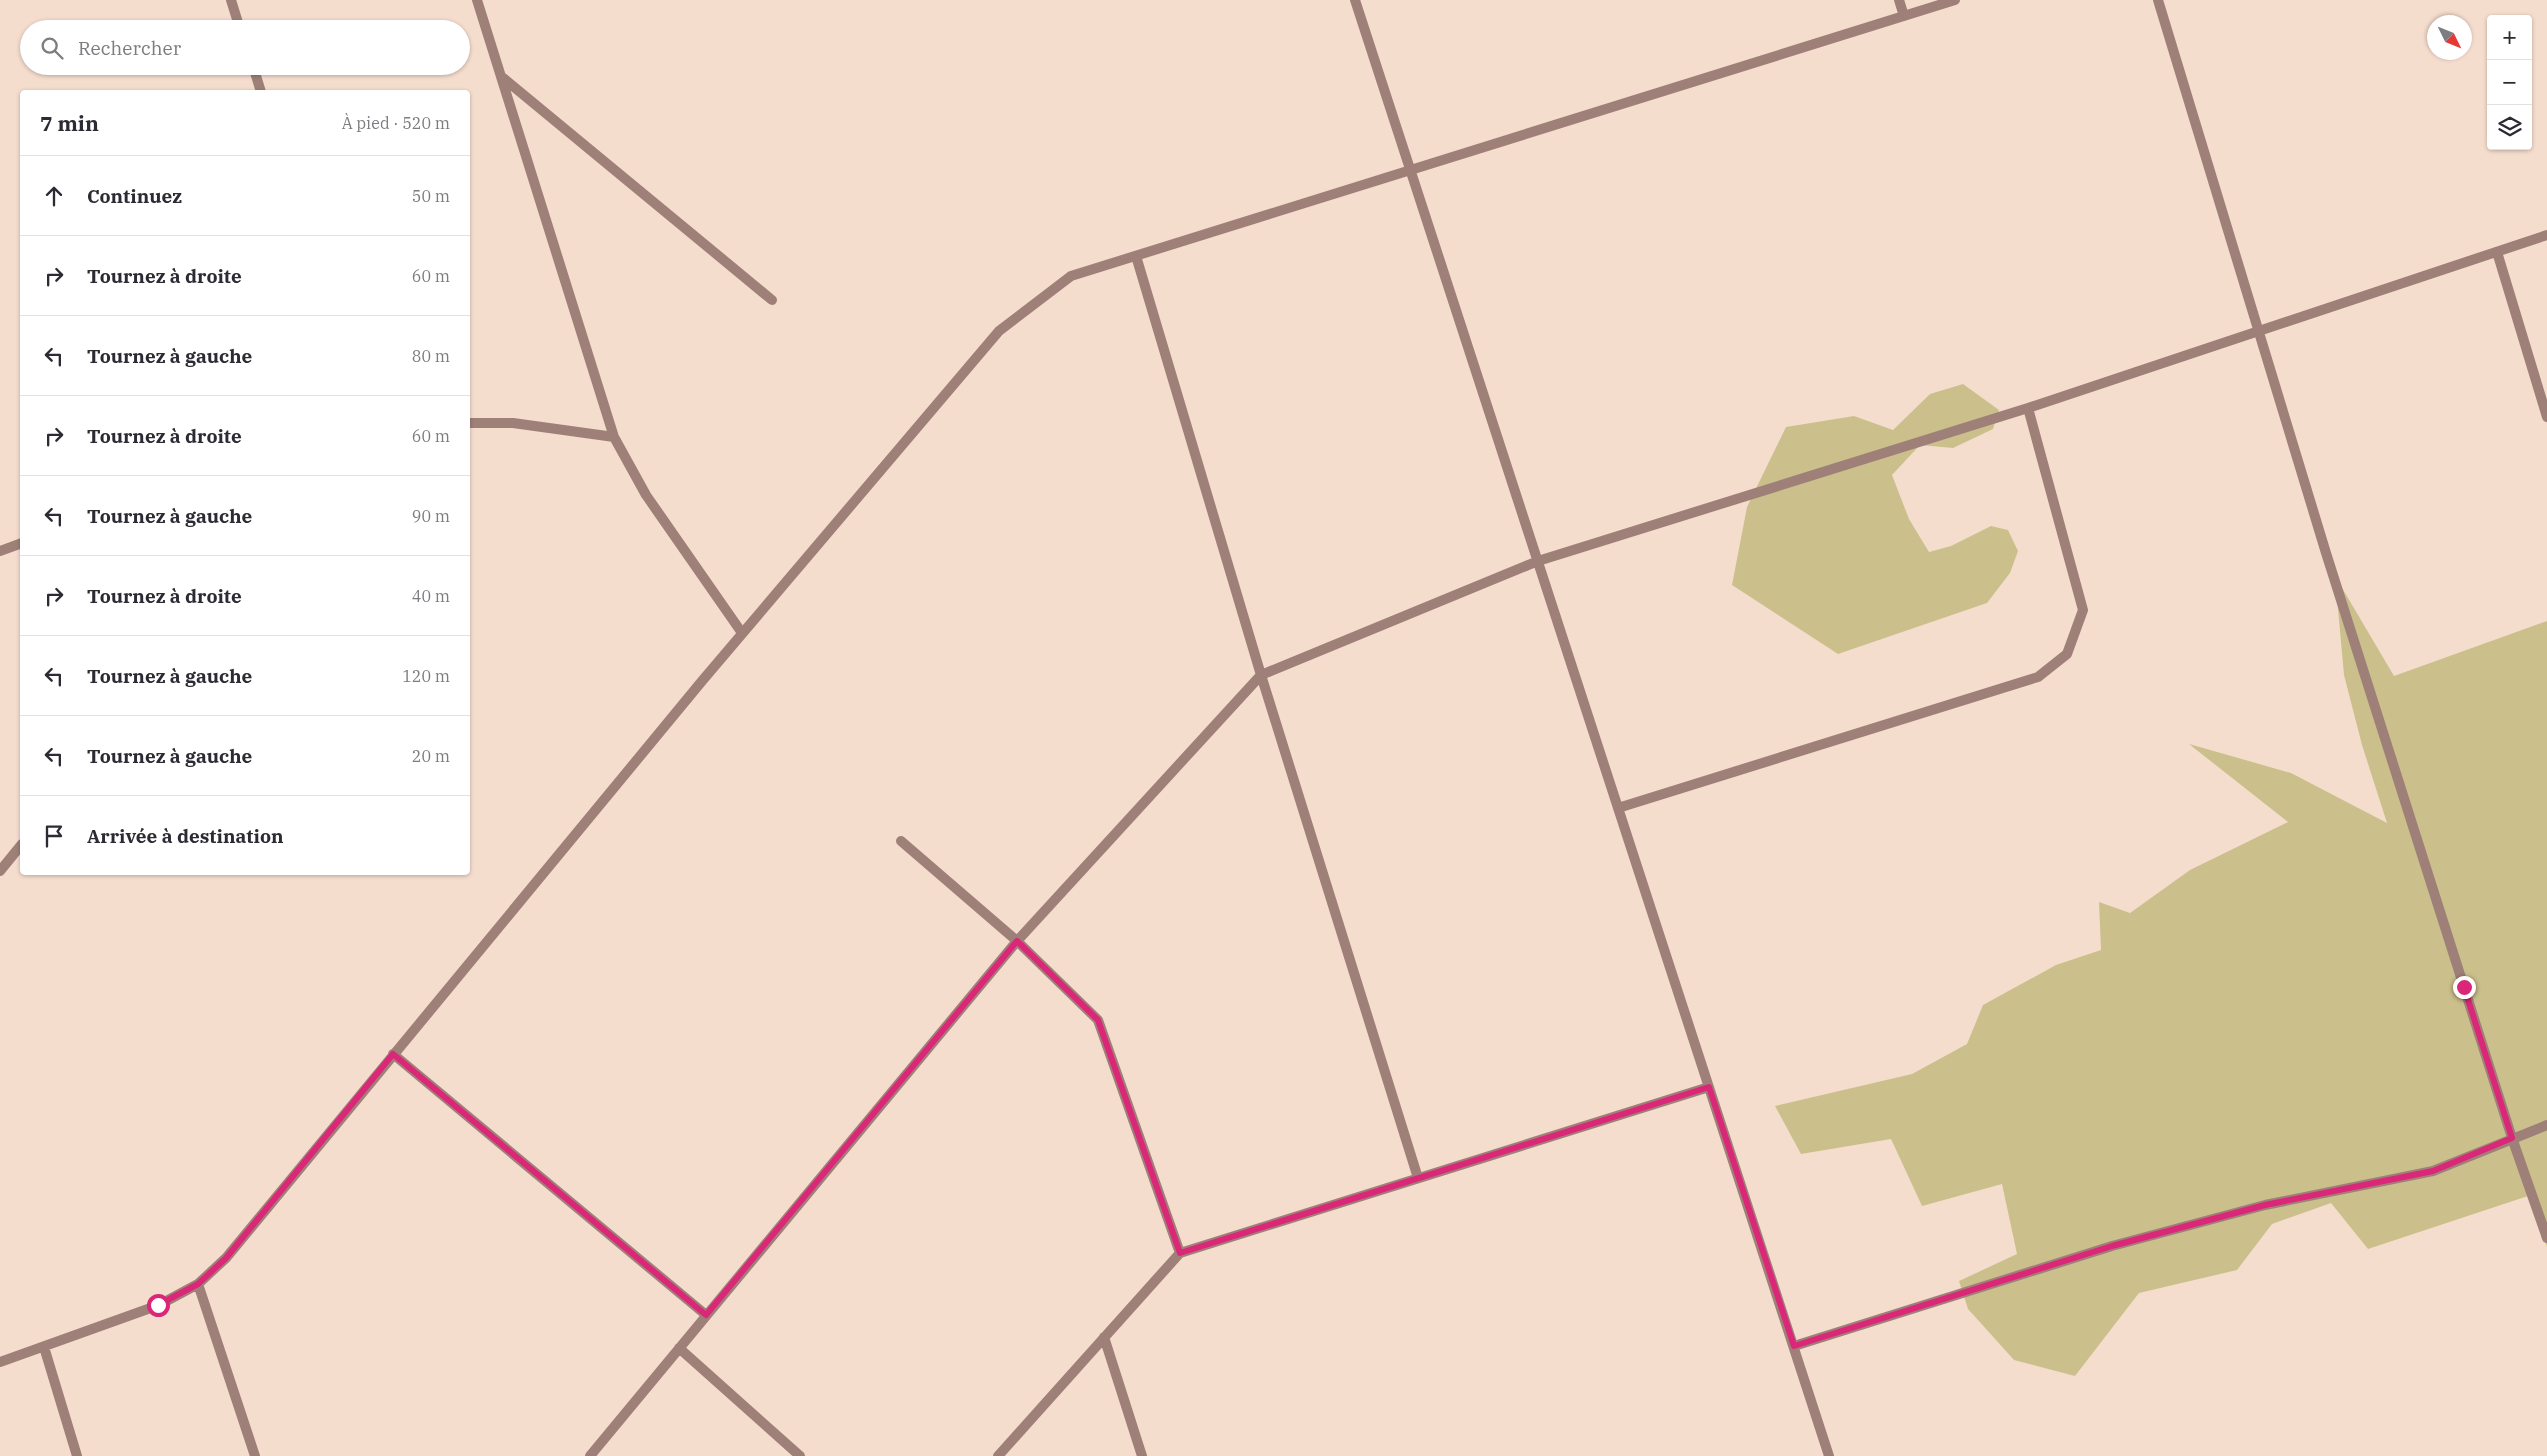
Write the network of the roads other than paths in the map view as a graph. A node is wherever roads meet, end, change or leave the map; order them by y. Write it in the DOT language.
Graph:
graph roads {
  1 [pos="231,0"];
  2 [pos="477,0"];
  3 [pos="1355,0"];
  4 [pos="1899,0"];
  5 [pos="1955,0"];
  6 [pos="2158,0"];
  7 [pos="1904,16"];
  8 [pos="237,20"];
  9 [pos="255,75"];
  10 [pos="501,76"];
  11 [pos="260,90"];
  12 [pos="1411,170"];
  13 [pos="2547,235"];
  14 [pos="2497,252"];
  15 [pos="1136,256"];
  16 [pos="772,300"];
  17 [pos="2259,333"];
  18 [pos="2028,408"];
  19 [pos="2547,417"];
  20 [pos="470,423"];
  21 [pos="614,437"];
  22 [pos="20,544"];
  23 [pos="0,551"];
  24 [pos="1538,561"];
  25 [pos="742,633"];
  26 [pos="1261,675"];
  27 [pos="1618,808"];
  28 [pos="901,841"];
  29 [pos="20,846"];
  30 [pos="0,871"];
  31 [pos="1017,941"];
  32 [pos="393,1054"];
  33 [pos="1709,1087"];
  34 [pos="2547,1125"];
  35 [pos="2512,1138"];
  36 [pos="1418,1178"];
  37 [pos="2547,1238"];
  38 [pos="1180,1253"];
  39 [pos="198,1284"];
  40 [pos="706,1315"];
  41 [pos="1104,1337"];
  42 [pos="1794,1346"];
  43 [pos="44,1347"];
  44 [pos="679,1348"];
  45 [pos="0,1362"];
  46 [pos="77,1456"];
  47 [pos="255,1456"];
  48 [pos="590,1456"];
  49 [pos="800,1456"];
  50 [pos="998,1456"];
  51 [pos="1142,1456"];
  52 [pos="1829,1456"];
  1 -- 8 [label="street"];
  2 -- 10 [label="street"];
  3 -- 12 [label="street"];
  4 -- 7 [label="street"];
  5 -- 7 [label="street"];
  6 -- 17 [label="street"];
  7 -- 12 [label="street"];
  9 -- 11 [label="street"];
  10 -- 16 [label="street"];
  10 -- 21 [label="street"];
  12 -- 15 [label="street"];
  12 -- 24 [label="street"];
  13 -- 14 [label="street"];
  14 -- 17 [label="street"];
  14 -- 19 [label="street"];
  15 -- 25 [label="street"];
  15 -- 26 [label="street"];
  17 -- 18 [label="street"];
  17 -- 35 [label="street"];
  18 -- 24 [label="street"];
  18 -- 27 [label="street"];
  20 -- 21 [label="street"];
  21 -- 25 [label="street"];
  22 -- 23 [label="street"];
  24 -- 26 [label="street"];
  24 -- 27 [label="street"];
  25 -- 32 [label="street"];
  26 -- 31 [label="street"];
  26 -- 36 [label="street"];
  27 -- 33 [label="street"];
  28 -- 31 [label="street"];
  29 -- 30 [label="street"];
  31 -- 38 [label="street"];
  31 -- 40 [label="street"];
  32 -- 39 [label="street"];
  32 -- 40 [label="street"];
  33 -- 36 [label="street"];
  33 -- 42 [label="street"];
  34 -- 35 [label="street"];
  35 -- 37 [label="street"];
  35 -- 42 [label="street"];
  36 -- 38 [label="street"];
  38 -- 41 [label="street"];
  39 -- 43 [label="street"];
  39 -- 47 [label="street"];
  40 -- 44 [label="street"];
  41 -- 50 [label="street"];
  41 -- 51 [label="street"];
  42 -- 52 [label="street"];
  43 -- 45 [label="street"];
  43 -- 46 [label="street"];
  44 -- 48 [label="street"];
  44 -- 49 [label="street"];
}
